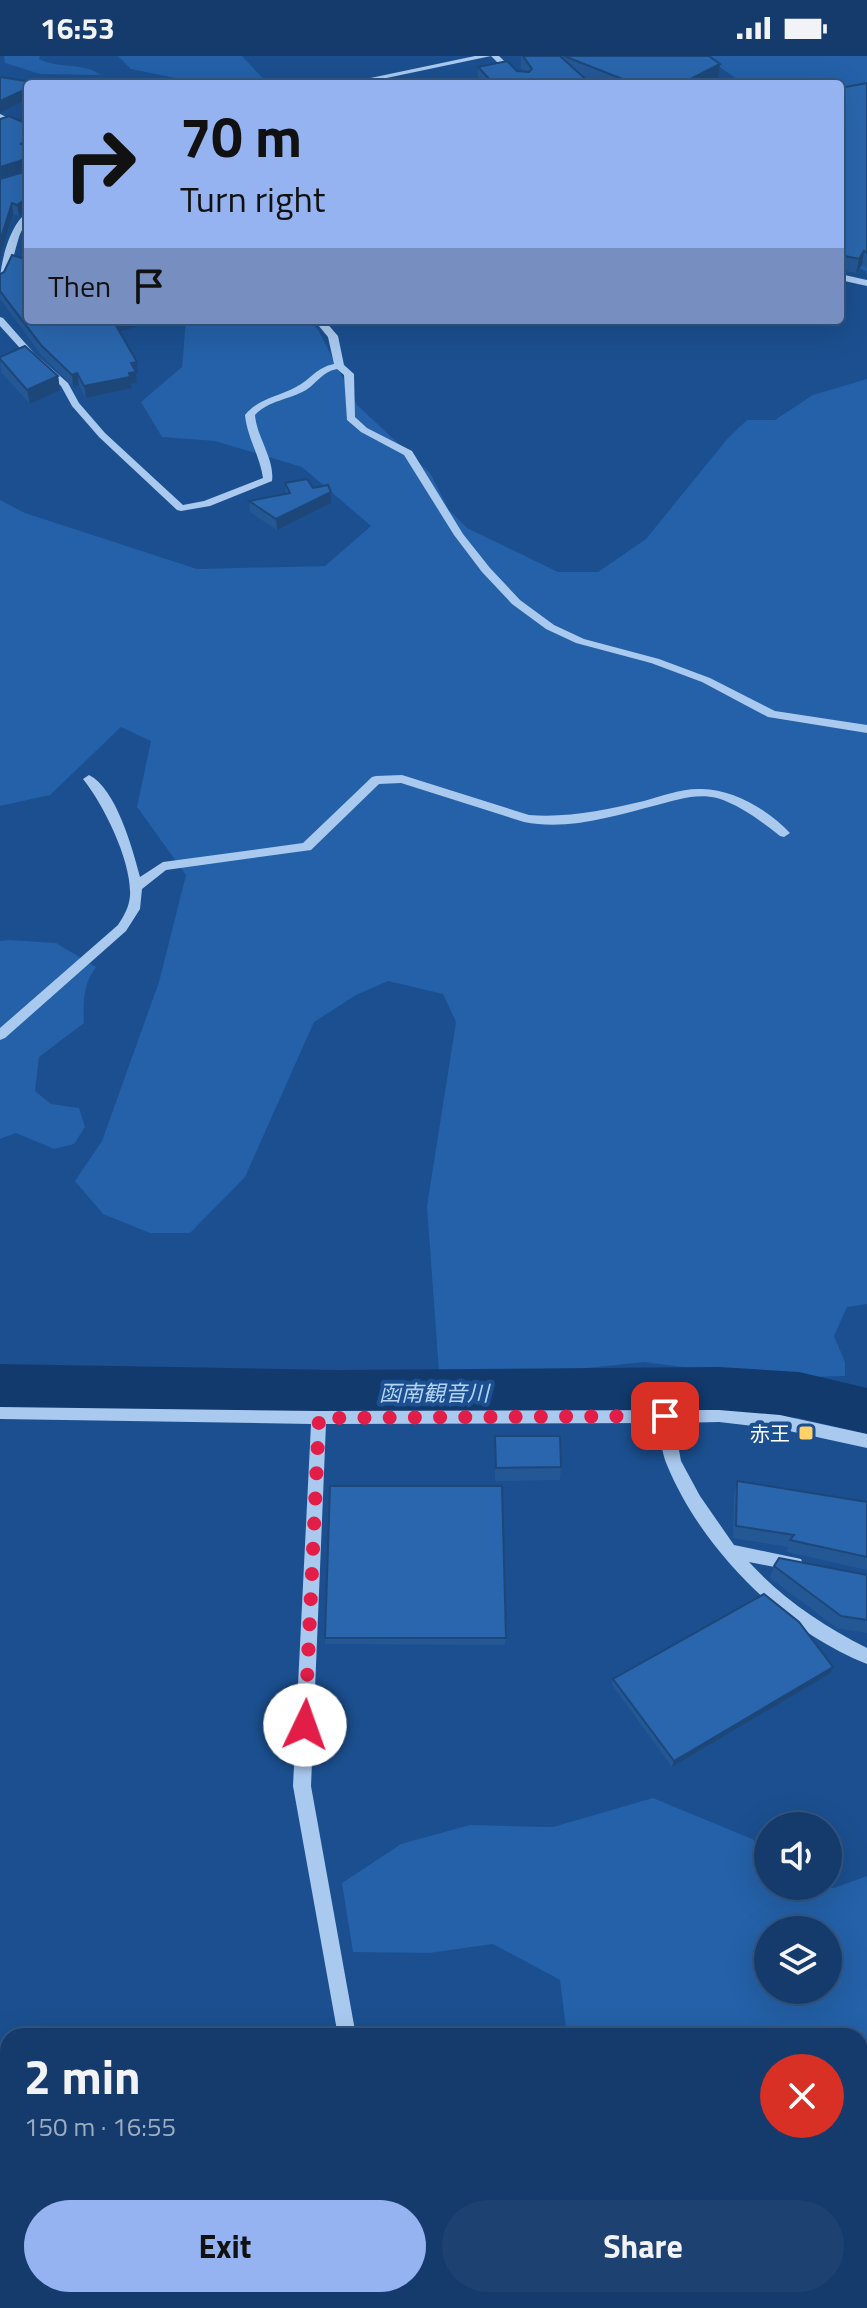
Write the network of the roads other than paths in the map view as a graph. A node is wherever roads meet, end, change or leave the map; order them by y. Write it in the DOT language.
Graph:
graph roads {
  1 [pos="487,56"];
  2 [pos="495,56"];
  3 [pos="366,80"];
  4 [pos="520,80"];
  5 [pos="0,116"];
  6 [pos="24,128"];
  7 [pos="24,219"];
  8 [pos="844,278"];
  9 [pos="0,280"];
  10 [pos="867,283"];
  11 [pos="0,320"];
  12 [pos="322,324"];
  13 [pos="339,366"];
  14 [pos="867,729"];
  15 [pos="89,779"];
  16 [pos="784,833"];
  17 [pos="136,887"];
  18 [pos="0,1035"];
  19 [pos="0,1413"];
  20 [pos="665,1416"];
  21 [pos="319,1418"];
  22 [pos="867,1441"];
  23 [pos="729,1551"];
  24 [pos="806,1566"];
  25 [pos="867,1656"];
  26 [pos="346,2028"];
  1 -- 3 [label="street"];
  2 -- 4 [label="street"];
  5 -- 6 [label="street"];
  7 -- 9 [label="street"];
  8 -- 10 [label="street"];
  11 -- 13 [label="street"];
  12 -- 13 [label="street"];
  13 -- 14 [label="street"];
  15 -- 17 [label="street"];
  16 -- 17 [label="street"];
  17 -- 18 [label="street"];
  19 -- 21 [label="street"];
  20 -- 21 [label="street"];
  20 -- 22 [label="street"];
  20 -- 23 [label="street"];
  21 -- 26 [label="street"];
  23 -- 24 [label="street"];
  23 -- 25 [label="street"];
}
